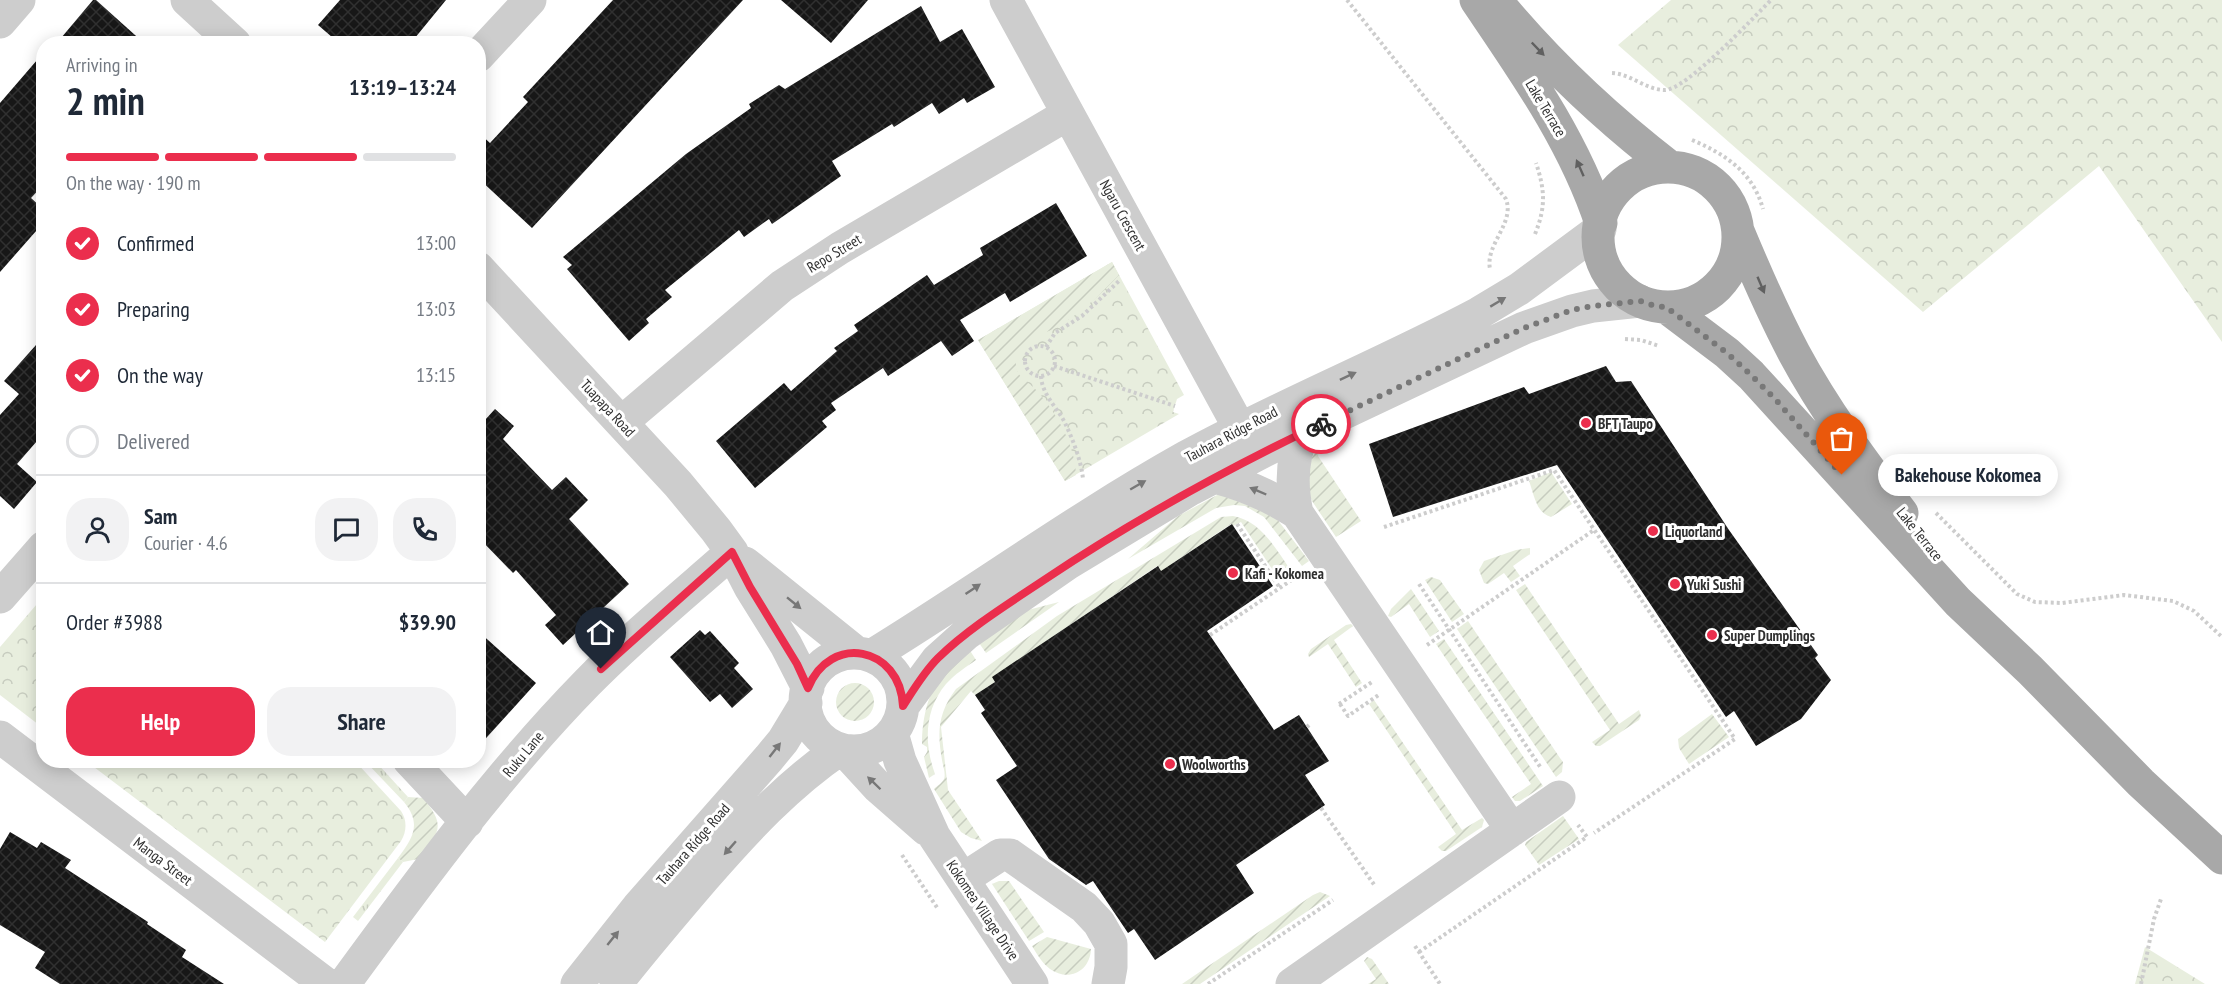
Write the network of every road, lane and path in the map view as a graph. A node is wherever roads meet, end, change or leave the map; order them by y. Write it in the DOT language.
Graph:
graph roads {
  1 [pos="19,0"];
  2 [pos="187,0"];
  3 [pos="530,0"];
  4 [pos="1006,0"];
  5 [pos="1347,0"];
  6 [pos="1476,0"];
  7 [pos="1495,0"];
  8 [pos="1772,0"];
  9 [pos="0,22"];
  10 [pos="226,36"];
  11 [pos="486,47"];
  12 [pos="1606,75"];
  13 [pos="1068,114"];
  14 [pos="1535,161"];
  15 [pos="1670,167"];
  16 [pos="1600,226"];
  17 [pos="1738,231"];
  18 [pos="1532,242"];
  19 [pos="1124,275"];
  20 [pos="486,277"];
  21 [pos="1491,277"];
  22 [pos="1653,304"];
  23 [pos="1619,338"];
  24 [pos="1046,347"];
  25 [pos="1669,349"];
  26 [pos="1054,366"];
  27 [pos="1041,376"];
  28 [pos="1175,406"];
  29 [pos="622,422"];
  30 [pos="1240,429"];
  31 [pos="1304,432"];
  32 [pos="1215,477"];
  33 [pos="1083,478"];
  34 [pos="1930,506"];
  35 [pos="1298,513"];
  36 [pos="1237,524"];
  37 [pos="1384,527"];
  38 [pos="1594,530"];
  39 [pos="732,552"];
  40 [pos="36,556"];
  41 [pos="1306,570"];
  42 [pos="1419,584"];
  43 [pos="1280,588"];
  44 [pos="0,597"];
  45 [pos="1449,630"];
  46 [pos="1210,635"];
  47 [pos="2222,637"];
  48 [pos="1423,648"];
  49 [pos="864,655"];
  50 [pos="2030,670"];
  51 [pos="1375,680"];
  52 [pos="1383,692"];
  53 [pos="807,696"];
  54 [pos="898,719"];
  55 [pos="0,737"];
  56 [pos="842,749"];
  57 [pos="36,764"];
  58 [pos="41,768"];
  59 [pos="416,768"];
  60 [pos="1559,797"];
  61 [pos="1321,807"];
  62 [pos="467,822"];
  63 [pos="1512,830"];
  64 [pos="1594,833"];
  65 [pos="934,836"];
  66 [pos="899,851"];
  67 [pos="2222,858"];
  68 [pos="963,879"];
  69 [pos="1381,894"];
  70 [pos="2161,899"];
  71 [pos="1333,900"];
  72 [pos="944,917"];
  73 [pos="1415,946"];
  74 [pos="1419,952"];
  75 [pos="326,984"];
  76 [pos="344,984"];
  77 [pos="577,984"];
  78 [pos="616,984"];
  79 [pos="1032,984"];
  80 [pos="1108,984"];
  81 [pos="1208,984"];
  82 [pos="1292,984"];
  83 [pos="1440,984"];
  84 [pos="2141,984"];
  1 -- 9 [label="street"];
  2 -- 10 [label="street"];
  3 -- 11 [label="street"];
  4 -- 13 [label="street, Ngaru Crescent"];
  5 -- 21 [label="path"];
  16 -- 6 [label="main road, Lake Terrace, one-way"];
  7 -- 15 [label="main road, Lake Terrace, one-way"];
  8 -- 12 [label="path"];
  13 -- 29 [label="street, Repo Street"];
  13 -- 30 [label="street, Ngaru Crescent"];
  14 -- 18 [label="path"];
  15 -- 16 [label="main road"];
  15 -- 17 [label="main road"];
  16 -- 22 [label="main road"];
  30 -- 16 [label="street, Tauhara Ridge Road, one-way"];
  17 -- 22 [label="main road"];
  17 -- 50 [label="main road, Lake Terrace, one-way"];
  19 -- 24 [label="path"];
  20 -- 29 [label="street, Tuapapa Road"];
  22 -- 31 [label="street, Tauhara Ridge Road"];
  22 -- 50 [label="main road, Lake Terrace"];
  23 -- 25 [label="path"];
  24 -- 26 [label="path"];
  24 -- 27 [label="path"];
  26 -- 27 [label="path"];
  26 -- 28 [label="path"];
  27 -- 33 [label="path"];
  29 -- 39 [label="street, Tuapapa Road"];
  49 -- 30 [label="street, Tauhara Ridge Road, one-way"];
  31 -- 32 [label="street, Tauhara Ridge Road"];
  31 -- 35 [label="street"];
  35 -- 32 [label="street, one-way"];
  32 -- 54 [label="street, Tauhara Ridge Road"];
  34 -- 47 [label="path"];
  35 -- 63 [label="street"];
  36 -- 43 [label="path"];
  37 -- 38 [label="path"];
  38 -- 45 [label="path"];
  38 -- 64 [label="path"];
  39 -- 49 [label="street, Tuapapa Road, one-way"];
  39 -- 53 [label="street, Tuapapa Road"];
  39 -- 62 [label="street, Ruku Lane"];
  40 -- 44 [label="street"];
  41 -- 43 [label="path"];
  42 -- 45 [label="path"];
  43 -- 46 [label="path"];
  45 -- 48 [label="path"];
  45 -- 60 [label="path"];
  49 -- 53 [label="street, Tauhara Ridge Road"];
  49 -- 54 [label="street"];
  50 -- 67 [label="main road, Lake Terrace"];
  51 -- 52 [label="path"];
  53 -- 56 [label="street"];
  77 -- 53 [label="street, Tauhara Ridge Road, one-way"];
  54 -- 56 [label="street, Tauhara Ridge Road"];
  54 -- 65 [label="street"];
  55 -- 57 [label="street, Manga Street"];
  65 -- 56 [label="street, one-way"];
  56 -- 78 [label="street, Tauhara Ridge Road, one-way"];
  58 -- 75 [label="street, Manga Street"];
  59 -- 62 [label="street"];
  60 -- 63 [label="street"];
  60 -- 74 [label="path"];
  61 -- 69 [label="path"];
  62 -- 76 [label="street, Ruku Lane"];
  63 -- 82 [label="street"];
  65 -- 68 [label="street, Kokomea Village Drive"];
  66 -- 72 [label="path"];
  68 -- 79 [label="street, Kokomea Village Drive"];
  68 -- 80 [label="street"];
  70 -- 84 [label="path"];
  71 -- 81 [label="path"];
  73 -- 74 [label="path"];
  74 -- 83 [label="path"];
}
